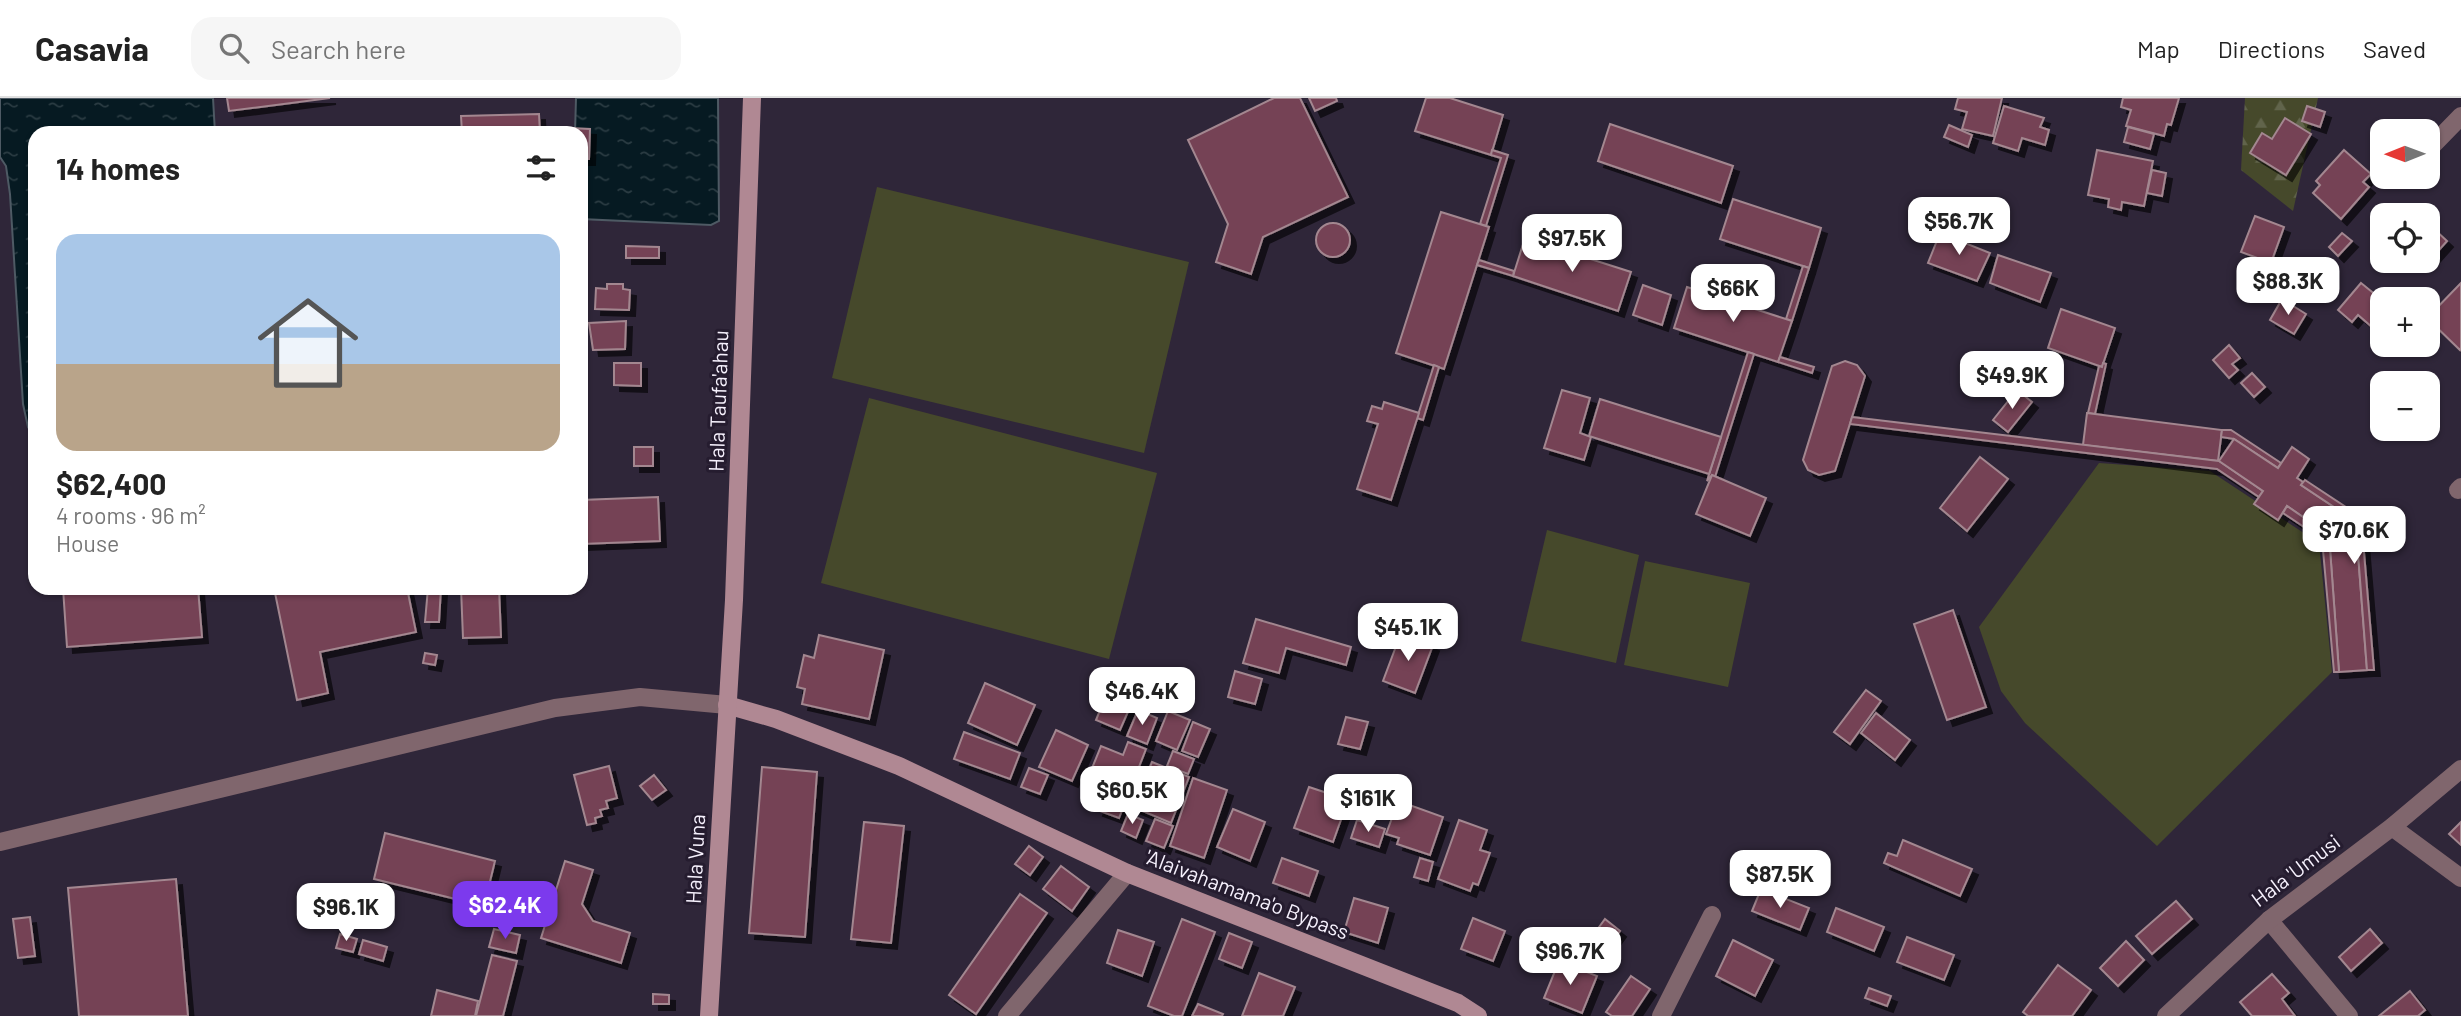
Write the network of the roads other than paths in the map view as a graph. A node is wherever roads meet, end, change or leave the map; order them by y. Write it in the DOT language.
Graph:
graph roads {
  1 [pos="752,98"];
  2 [pos="2461,116"];
  3 [pos="2440,138"];
  4 [pos="727,705"];
  5 [pos="2461,769"];
  6 [pos="2392,827"];
  7 [pos="0,842"];
  8 [pos="1126,873"];
  9 [pos="2461,878"];
  10 [pos="1712,915"];
  11 [pos="2269,920"];
  12 [pos="1456,1009"];
  13 [pos="709,1016"];
  14 [pos="1007,1016"];
  15 [pos="1478,1016"];
  16 [pos="1661,1016"];
  17 [pos="2166,1016"];
  18 [pos="2349,1016"];
  1 -- 4 [label="main road, Hala Taufa'ahau"];
  2 -- 3 [label="street"];
  4 -- 7 [label="street"];
  4 -- 8 [label="main road, 'Alaivahamama'o Bypass"];
  4 -- 13 [label="main road, Hala Vuna"];
  5 -- 6 [label="street, Hala 'Umusi"];
  6 -- 9 [label="street"];
  6 -- 11 [label="street, Hala 'Umusi"];
  8 -- 12 [label="main road, 'Alaivahamama'o Bypass"];
  8 -- 14 [label="street"];
  10 -- 16 [label="street"];
  11 -- 17 [label="street, Hala 'Umusi"];
  11 -- 18 [label="street"];
  12 -- 15 [label="main road, 'Alaivahamama'o Bypass"];
}
